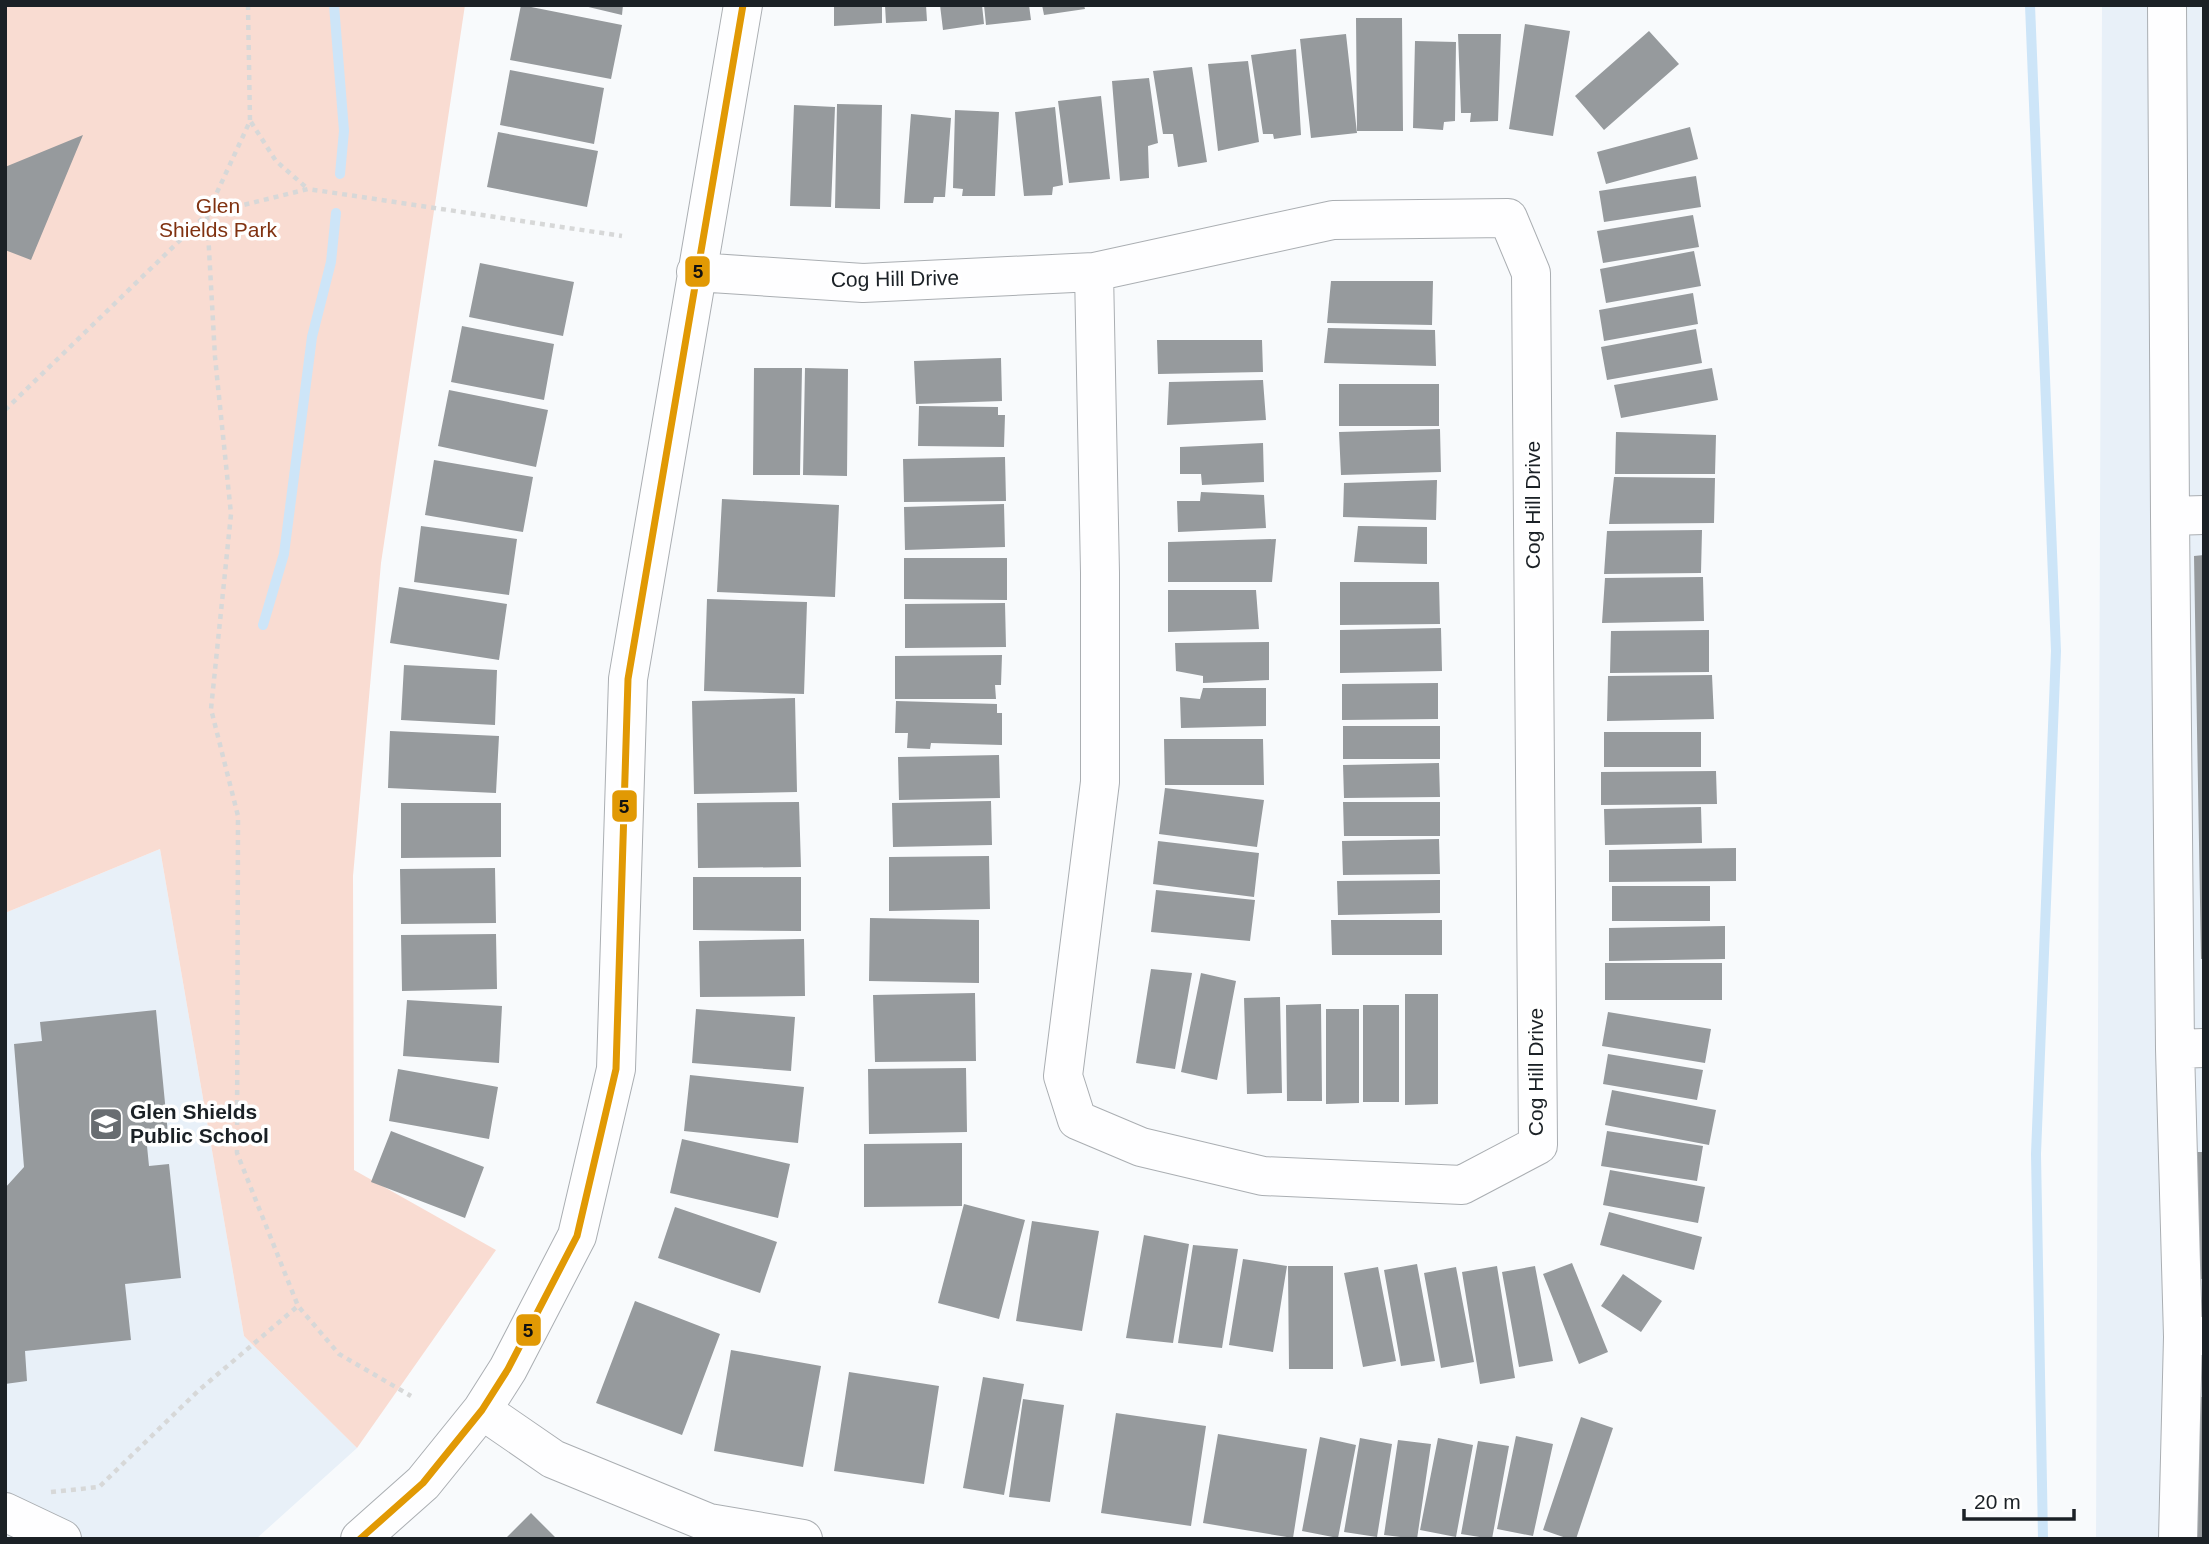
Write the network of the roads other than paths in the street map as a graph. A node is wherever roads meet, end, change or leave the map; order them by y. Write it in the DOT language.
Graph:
graph roads {
  1 [pos="743,5"];
  2 [pos="2167,5"];
  3 [pos="696,272"];
  4 [pos="1094,272"];
  5 [pos="2187,515"];
  6 [pos="2189,1049"];
  7 [pos="2193,1337"];
  8 [pos="482,1410"];
  9 [pos="5,1512"];
  10 [pos="62,1539"];
  11 [pos="360,1539"];
  12 [pos="803,1539"];
  13 [pos="2178,1539"];
  1 -- 3 [label="street"];
  2 -- 5 [label="street"];
  3 -- 4 [label="street, Cog Hill Drive"];
  3 -- 8 [label="street"];
  4 -- 4 [label="street, Cog Hill Drive"];
  5 -- 6 [label="street"];
  6 -- 7 [label="street"];
  7 -- 13 [label="street"];
  8 -- 11 [label="street"];
  8 -- 12 [label="street"];
  9 -- 10 [label="street"];
}
